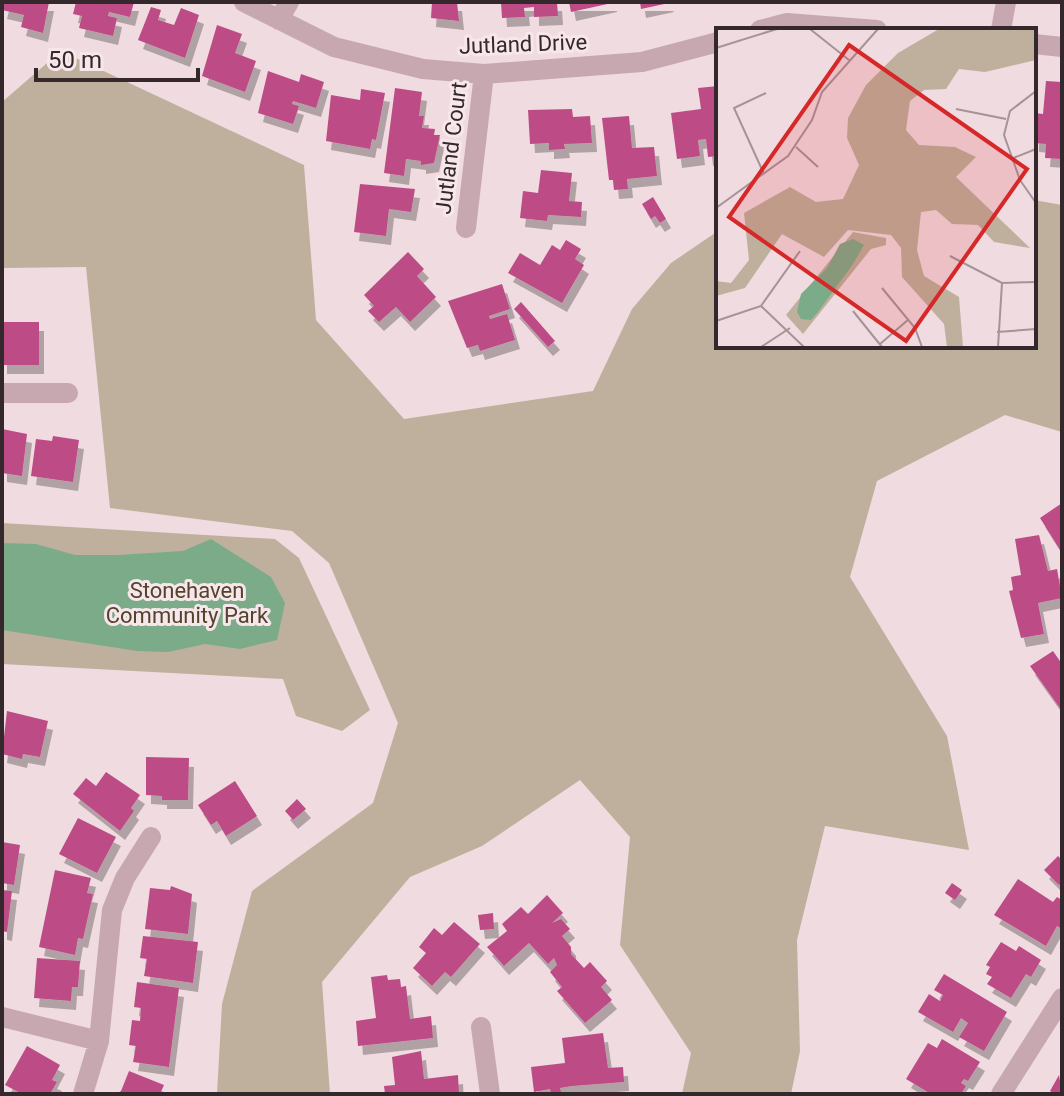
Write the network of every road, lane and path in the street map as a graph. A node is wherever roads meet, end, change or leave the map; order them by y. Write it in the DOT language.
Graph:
graph roads {
  1 [pos="244,2"];
  2 [pos="1006,2"];
  3 [pos="284,11"];
  4 [pos="768,28"];
  5 [pos="851,28"];
  6 [pos="1001,28"];
  7 [pos="716,43"];
  8 [pos="1036,44"];
  9 [pos="1062,47"];
  10 [pos="484,74"];
  11 [pos="466,228"];
  12 [pos="2,393"];
  13 [pos="68,393"];
  14 [pos="151,837"];
  15 [pos="1061,1002"];
  16 [pos="2,1017"];
  17 [pos="481,1027"];
  18 [pos="99,1041"];
  19 [pos="83,1094"];
  20 [pos="490,1094"];
  21 [pos="1001,1094"];
  1 -- 3 [label="street, Jutland Drive"];
  2 -- 6 [label="street"];
  3 -- 10 [label="street, Jutland Drive"];
  4 -- 5 [label="street"];
  7 -- 10 [label="street, Jutland Drive"];
  8 -- 9 [label="street"];
  10 -- 11 [label="street, Jutland Court"];
  12 -- 13 [label="street"];
  14 -- 18 [label="street"];
  15 -- 21 [label="street"];
  16 -- 18 [label="street"];
  17 -- 20 [label="street"];
  18 -- 19 [label="street"];
}
